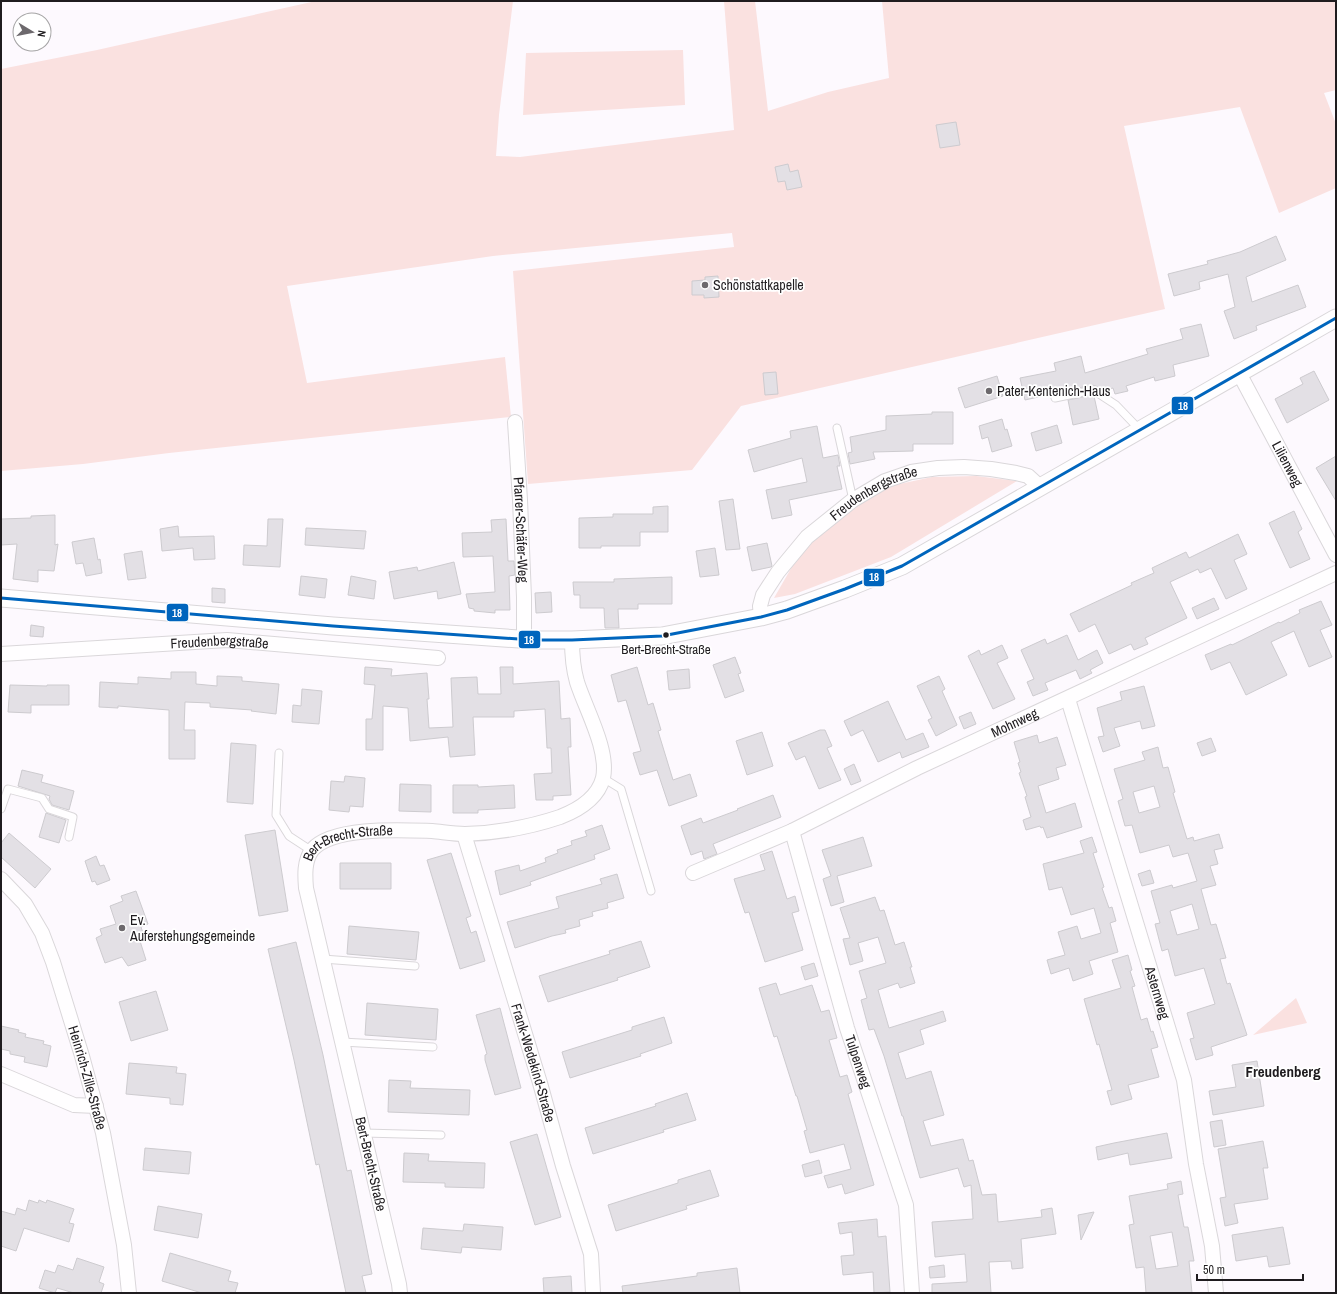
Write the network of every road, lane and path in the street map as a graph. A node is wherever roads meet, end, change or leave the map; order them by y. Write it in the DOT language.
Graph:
graph roads {
  1 [pos="1336,318"];
  2 [pos="1239,373"];
  3 [pos="1055,398"];
  4 [pos="515,422"];
  5 [pos="837,428"];
  6 [pos="1140,430"];
  7 [pos="1040,487"];
  8 [pos="853,500"];
  9 [pos="1336,555"];
  10 [pos="1336,573"];
  11 [pos="1,598"];
  12 [pos="761,617"];
  13 [pos="524,639"];
  14 [pos="572,640"];
  15 [pos="1,654"];
  16 [pos="438,658"];
  17 [pos="1068,699"];
  18 [pos="279,753"];
  19 [pos="603,778"];
  20 [pos="1,809"];
  21 [pos="792,831"];
  22 [pos="464,834"];
  23 [pos="69,837"];
  24 [pos="312,851"];
  25 [pos="693,873"];
  26 [pos="1,879"];
  27 [pos="651,891"];
  28 [pos="323,959"];
  29 [pos="415,966"];
  30 [pos="342,1042"];
  31 [pos="433,1047"];
  32 [pos="1,1074"];
  33 [pos="96,1106"];
  34 [pos="364,1133"];
  35 [pos="441,1135"];
  36 [pos="129,1293"];
  37 [pos="400,1293"];
  38 [pos="593,1293"];
  39 [pos="912,1293"];
  40 [pos="1216,1293"];
  1 -- 2 [label="street, Freudenbergstraße"];
  2 -- 6 [label="street, Freudenbergstraße"];
  2 -- 9 [label="street, Lilienweg"];
  3 -- 6 [label="lane"];
  4 -- 13 [label="street, Pfarrer-Schäfer-Weg"];
  5 -- 8 [label="lane"];
  6 -- 7 [label="street, Freudenbergstraße"];
  7 -- 8 [label="street, Freudenbergstraße"];
  7 -- 12 [label="street, Freudenbergstraße"];
  8 -- 12 [label="street, Freudenbergstraße"];
  10 -- 17 [label="street, Mohnweg"];
  11 -- 13 [label="street, Freudenbergstraße"];
  12 -- 14 [label="street, Freudenbergstraße"];
  13 -- 14 [label="street, Freudenbergstraße"];
  14 -- 19 [label="street, Bert-Brecht-Straße"];
  15 -- 16 [label="street, Freudenbergstraße"];
  17 -- 21 [label="street, Mohnweg"];
  17 -- 40 [label="street, Asternweg"];
  18 -- 24 [label="lane"];
  19 -- 22 [label="street, Bert-Brecht-Straße"];
  19 -- 27 [label="lane"];
  20 -- 23 [label="lane"];
  21 -- 25 [label="street, Mohnweg"];
  21 -- 39 [label="street, Tulpenweg"];
  22 -- 24 [label="street, Bert-Brecht-Straße"];
  22 -- 38 [label="street, Frank-Wedekind-Straße"];
  24 -- 28 [label="street, Bert-Brecht-Straße"];
  26 -- 33 [label="street, Heinrich-Zille-Straße"];
  28 -- 29 [label="lane"];
  28 -- 30 [label="street, Bert-Brecht-Straße"];
  30 -- 31 [label="lane"];
  30 -- 34 [label="street, Bert-Brecht-Straße"];
  32 -- 33 [label="street"];
  33 -- 36 [label="street, Heinrich-Zille-Straße"];
  34 -- 35 [label="lane"];
  34 -- 37 [label="street, Bert-Brecht-Straße"];
}
